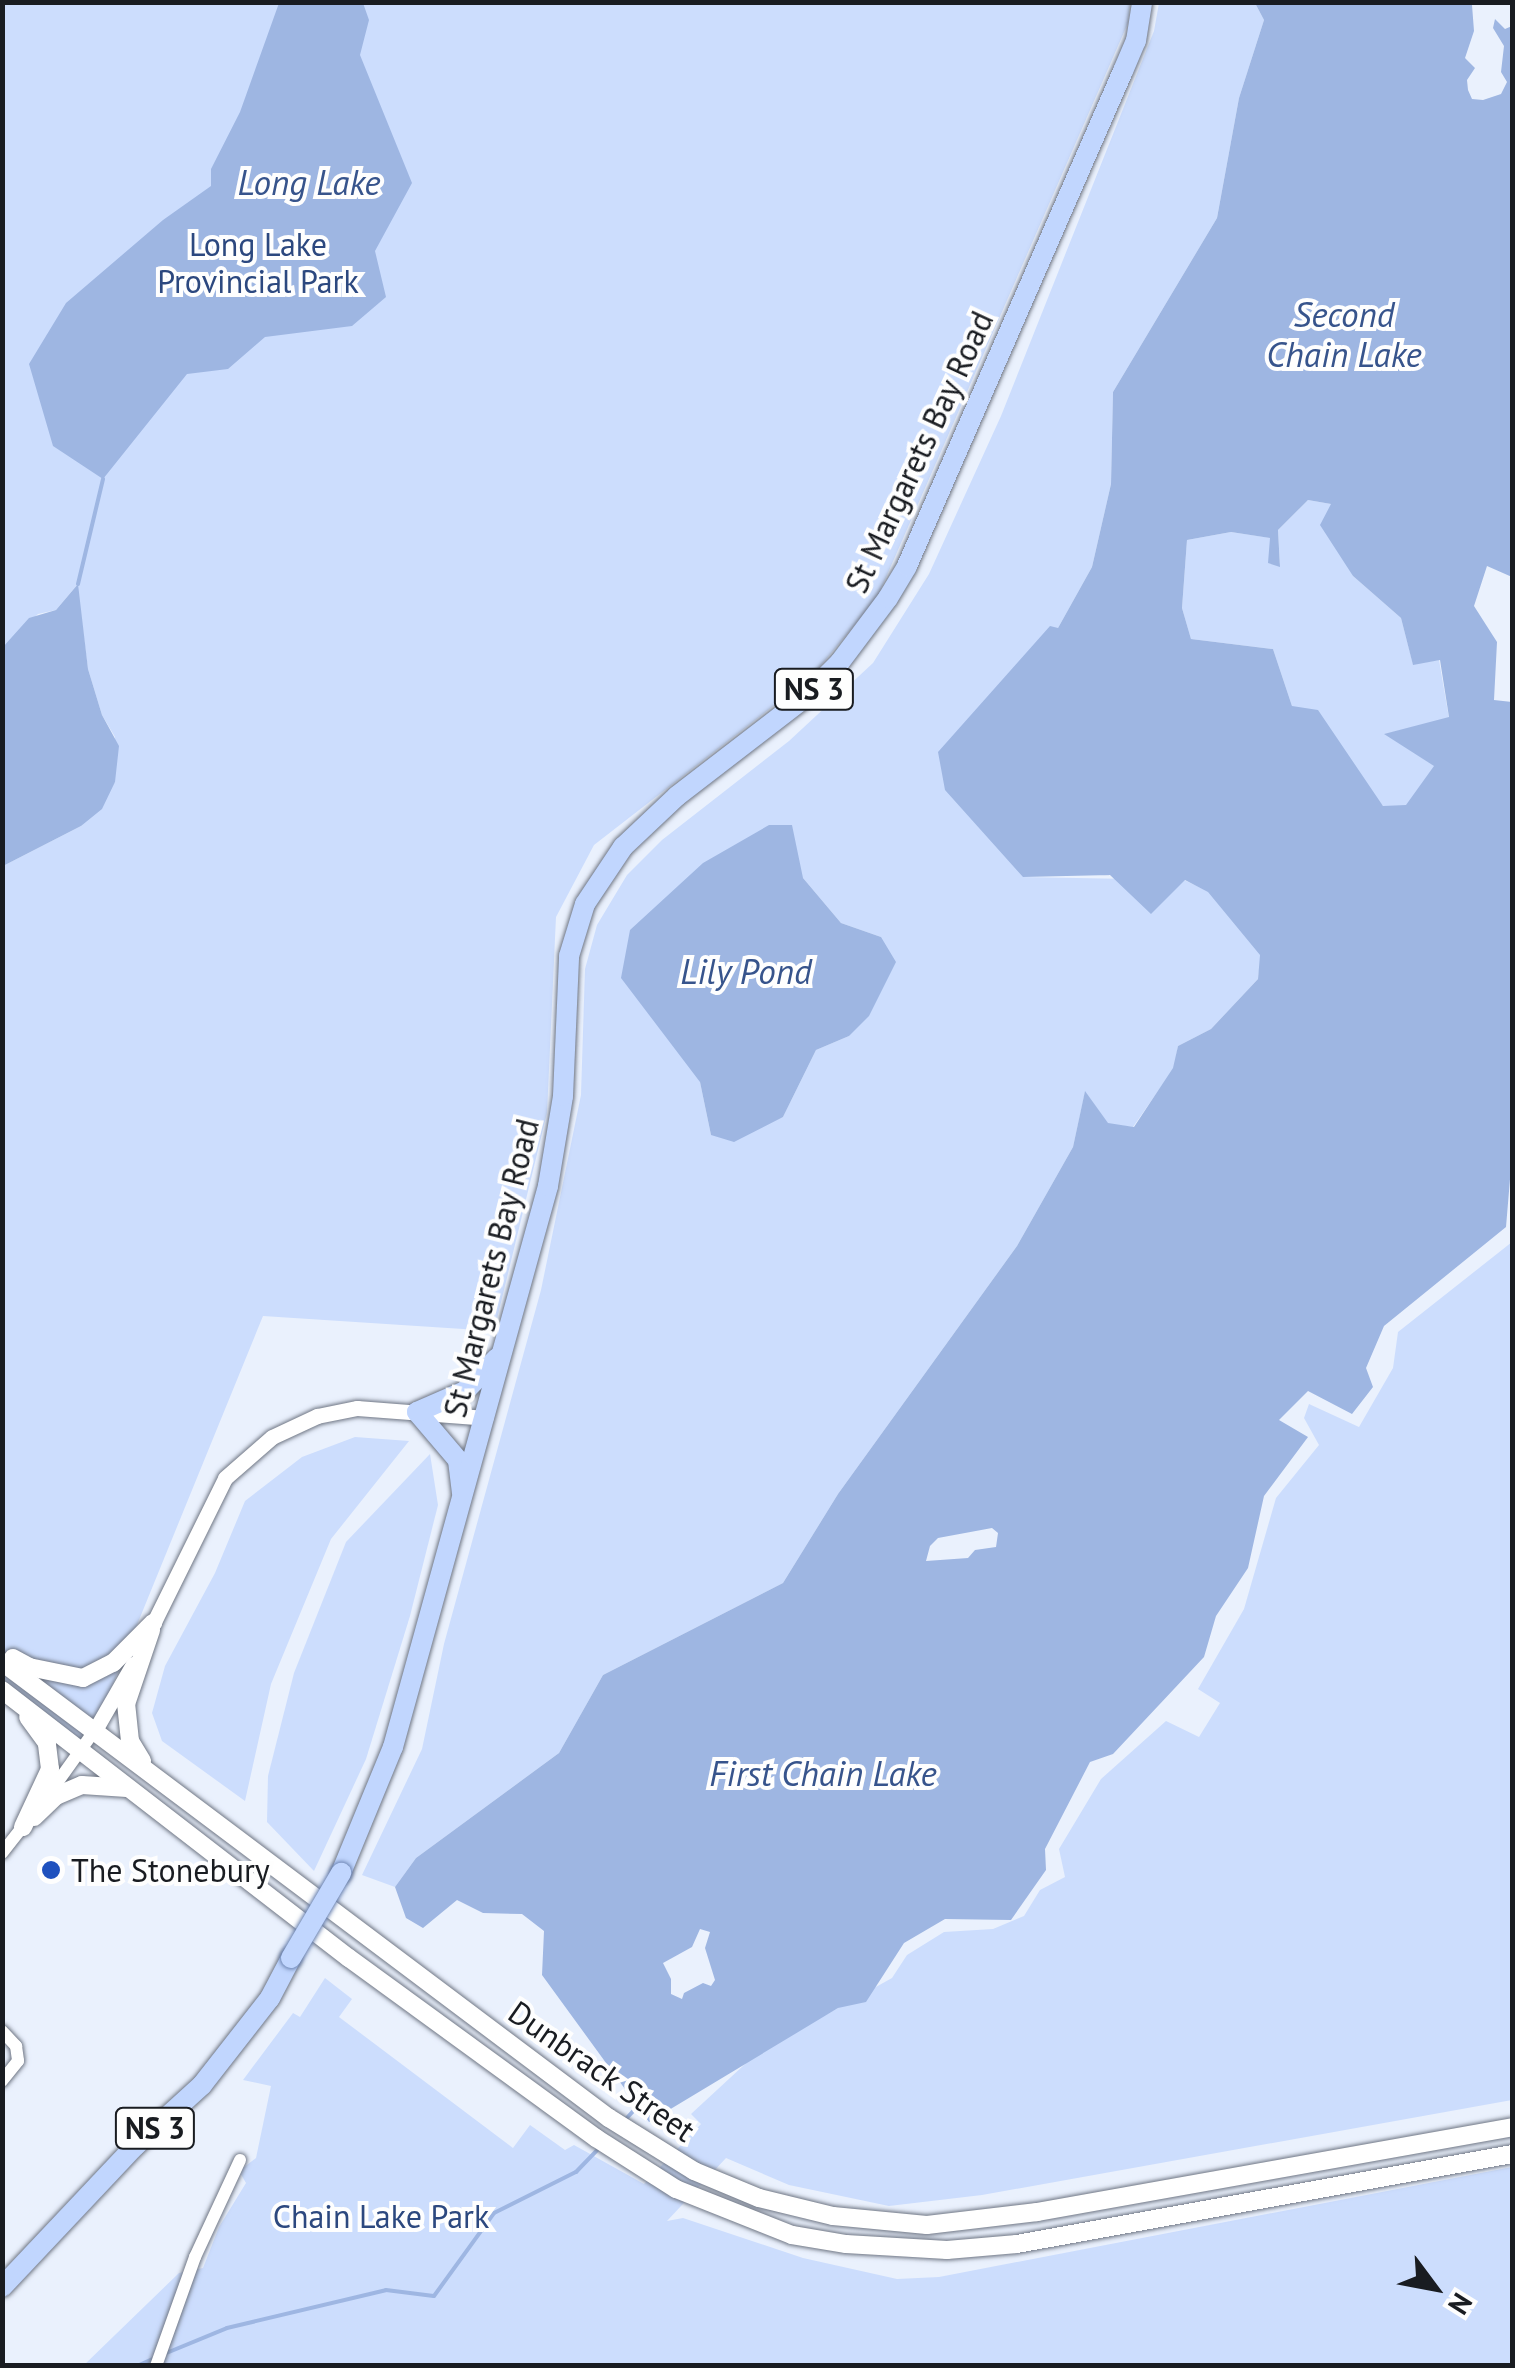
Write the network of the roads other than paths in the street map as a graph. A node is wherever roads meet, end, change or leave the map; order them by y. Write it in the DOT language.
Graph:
graph roads {
  1 [pos="1142,2"];
  2 [pos="504,1343"];
  3 [pos="417,1412"];
  4 [pos="486,1418"];
  5 [pos="464,1502"];
  6 [pos="153,1623"];
  7 [pos="2,1654"];
  8 [pos="2,1662"];
  9 [pos="5,1692"];
  10 [pos="95,1730"];
  11 [pos="82,1751"];
  12 [pos="148,1769"];
  13 [pos="140,1794"];
  14 [pos="23,1827"];
  15 [pos="2,1854"];
  16 [pos="2,2031"];
  17 [pos="2,2081"];
  18 [pos="1512,2127"];
  19 [pos="1512,2154"];
  20 [pos="240,2160"];
  21 [pos="2,2287"];
  22 [pos="156,2366"];
  1 -- 2 [label="main road, St Margarets Bay Road / NS 3"];
  2 -- 3 [label="main road"];
  2 -- 4 [label="main road, St Margarets Bay Road / NS 3"];
  3 -- 4 [label="street"];
  3 -- 5 [label="main road"];
  3 -- 6 [label="street"];
  4 -- 5 [label="main road, St Margarets Bay Road / NS 3"];
  5 -- 21 [label="main road, St Margarets Bay Road / NS 3, bridge"];
  6 -- 7 [label="main road"];
  6 -- 10 [label="street"];
  6 -- 12 [label="main road"];
  8 -- 10 [label="main road, Dunbrack Street"];
  9 -- 11 [label="main road, Dunbrack Street"];
  9 -- 14 [label="main road"];
  10 -- 11 [label="street"];
  10 -- 12 [label="main road, Dunbrack Street"];
  11 -- 13 [label="main road, Dunbrack Street"];
  11 -- 14 [label="street"];
  12 -- 18 [label="main road, Dunbrack Street"];
  13 -- 14 [label="main road"];
  13 -- 19 [label="main road, Dunbrack Street"];
  14 -- 15 [label="street"];
  16 -- 17 [label="street"];
  20 -- 22 [label="street"];
}
